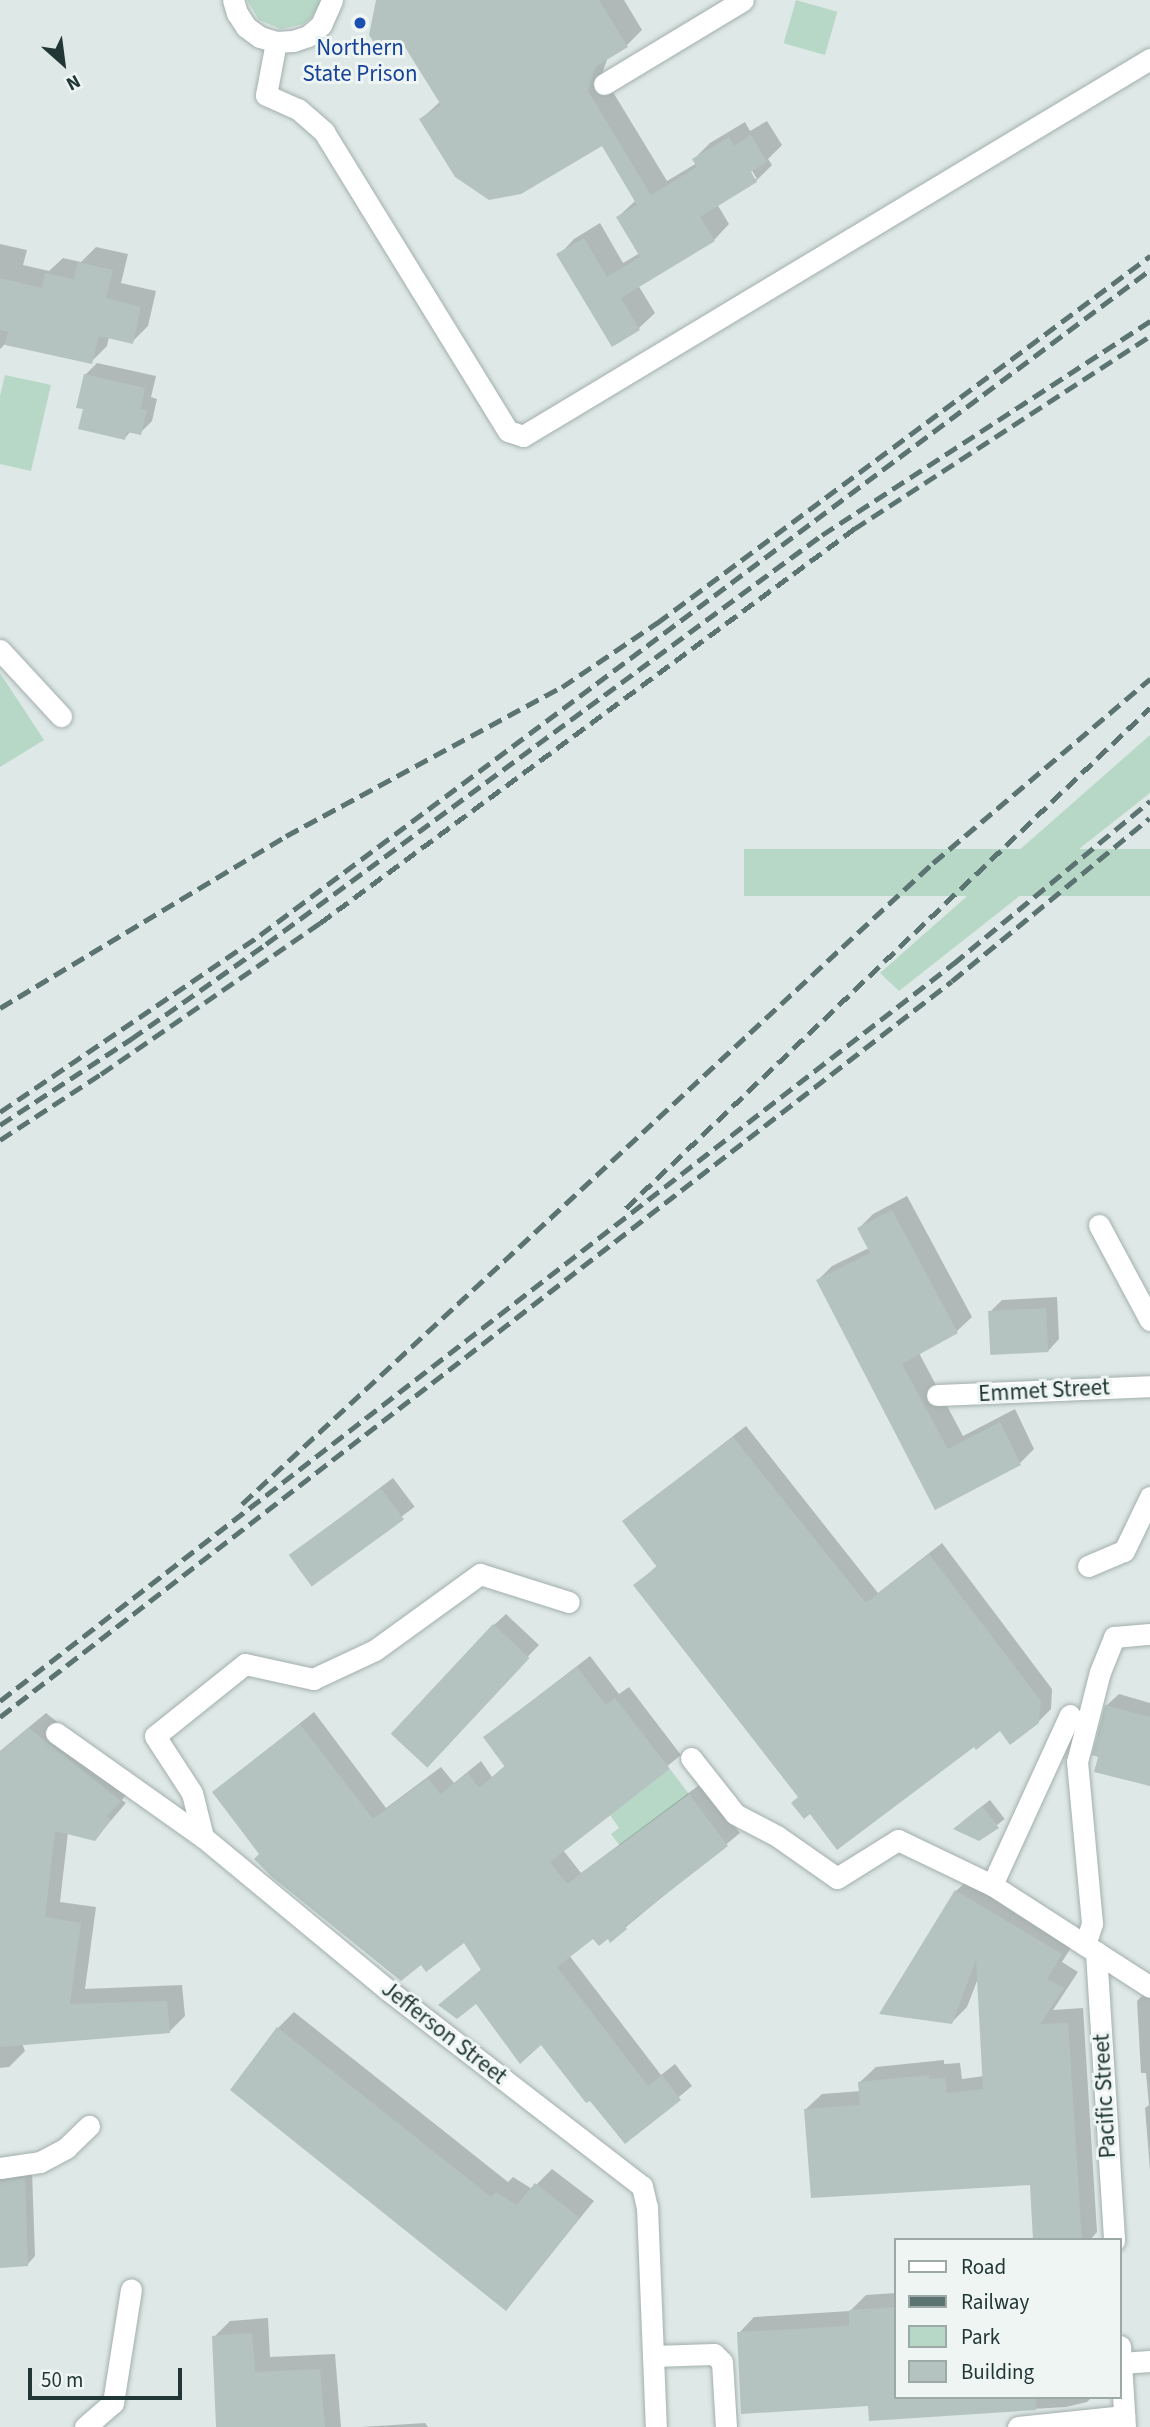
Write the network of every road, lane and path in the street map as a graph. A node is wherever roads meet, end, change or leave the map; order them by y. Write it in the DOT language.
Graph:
graph roads {
  1 [pos="233,0"];
  2 [pos="332,0"];
  3 [pos="743,0"];
  4 [pos="276,42"];
  5 [pos="1150,59"];
  6 [pos="604,84"];
  7 [pos="0,650"];
  8 [pos="61,716"];
  9 [pos="1099,1225"];
  10 [pos="1150,1321"];
  11 [pos="1150,1386"];
  12 [pos="937,1395"];
  13 [pos="1150,1496"];
  14 [pos="1087,1566"];
  15 [pos="569,1602"];
  16 [pos="1150,1634"];
  17 [pos="1070,1715"];
  18 [pos="55,1733"];
  19 [pos="691,1758"];
  20 [pos="203,1837"];
  21 [pos="992,1885"];
  22 [pos="1091,1949"];
  23 [pos="1150,1987"];
  24 [pos="89,2126"];
  25 [pos="0,2168"];
  26 [pos="1114,2238"];
  27 [pos="131,2289"];
  28 [pos="1122,2355"];
  29 [pos="653,2356"];
  30 [pos="1150,2361"];
  31 [pos="1122,2372"];
  32 [pos="1125,2421"];
  33 [pos="85,2427"];
  34 [pos="656,2427"];
  35 [pos="726,2427"];
  36 [pos="1018,2427"];
  1 -- 4 [label="street"];
  2 -- 4 [label="street"];
  3 -- 6 [label="street"];
  4 -- 5 [label="street"];
  7 -- 8 [label="street"];
  9 -- 10 [label="street"];
  11 -- 12 [label="street, Emmet Street"];
  13 -- 14 [label="street"];
  15 -- 20 [label="street"];
  16 -- 22 [label="street, Pacific Street"];
  17 -- 21 [label="street"];
  18 -- 20 [label="street, Jefferson Street"];
  19 -- 21 [label="street"];
  20 -- 29 [label="street, Jefferson Street"];
  21 -- 22 [label="street"];
  22 -- 23 [label="street"];
  22 -- 26 [label="street, Pacific Street"];
  24 -- 25 [label="street"];
  27 -- 33 [label="street"];
  28 -- 30 [label="street"];
  29 -- 34 [label="street, Jefferson Street"];
  29 -- 35 [label="street"];
  31 -- 32 [label="street"];
  32 -- 36 [label="street"];
}
